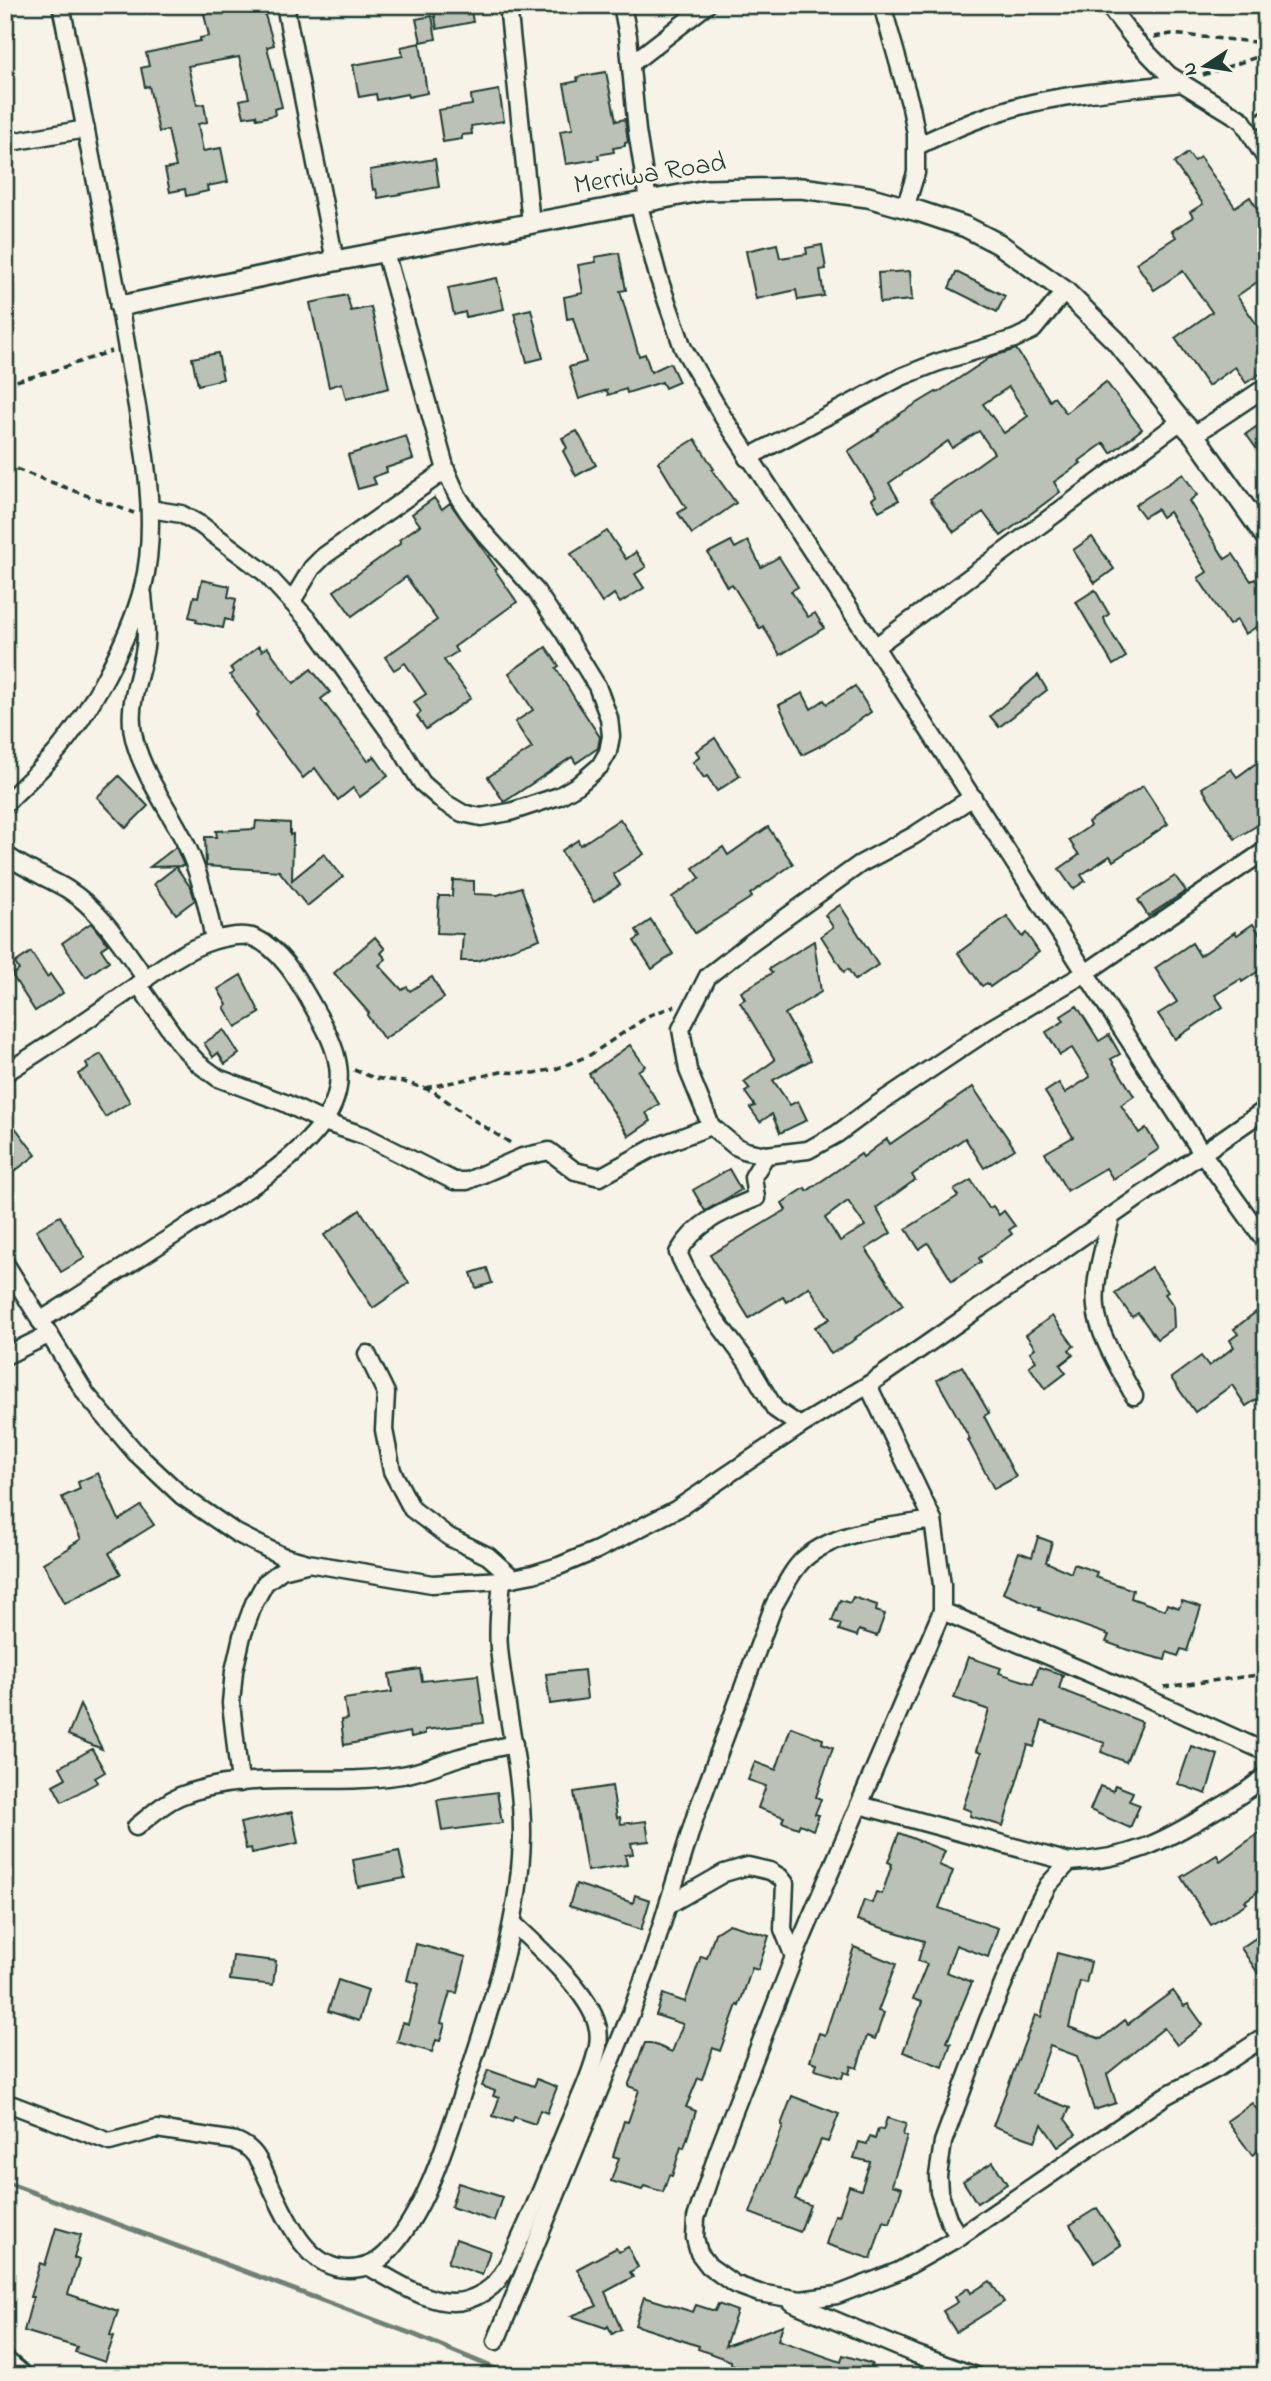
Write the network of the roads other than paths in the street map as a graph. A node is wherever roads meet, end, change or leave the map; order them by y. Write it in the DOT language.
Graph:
graph roads {
  1 [pos="61,5"];
  2 [pos="285,5"];
  3 [pos="508,5"];
  4 [pos="622,5"];
  5 [pos="707,5"];
  6 [pos="882,5"];
  7 [pos="1108,5"];
  8 [pos="631,64"];
  9 [pos="1181,83"];
  10 [pos="86,129"];
  11 [pos="5,143"];
  12 [pos="917,146"];
  13 [pos="1266,159"];
  14 [pos="643,201"];
  15 [pos="905,208"];
  16 [pos="531,223"];
  17 [pos="385,253"];
  18 [pos="335,261"];
  19 [pos="1065,291"];
  20 [pos="120,306"];
  21 [pos="1266,387"];
  22 [pos="1188,428"];
  23 [pos="747,458"];
  24 [pos="446,470"];
  25 [pos="149,514"];
  26 [pos="1266,537"];
  27 [pos="142,589"];
  28 [pos="292,601"];
  29 [pos="875,648"];
  30 [pos="972,797"];
  31 [pos="5,804"];
  32 [pos="1266,849"];
  33 [pos="5,854"];
  34 [pos="214,940"];
  35 [pos="1084,974"];
  36 [pos="142,981"];
  37 [pos="5,1073"];
  38 [pos="1266,1109"];
  39 [pos="324,1122"];
  40 [pos="711,1126"];
  41 [pos="1202,1153"];
  42 [pos="766,1155"];
  43 [pos="1111,1217"];
  44 [pos="1266,1242"];
  45 [pos="5,1263"];
  46 [pos="44,1328"];
  47 [pos="368,1354"];
  48 [pos="5,1356"];
  49 [pos="869,1385"];
  50 [pos="1134,1396"];
  51 [pos="800,1426"];
  52 [pos="933,1520"];
  53 [pos="309,1563"];
  54 [pos="508,1579"];
  55 [pos="942,1611"];
  56 [pos="514,1744"];
  57 [pos="1266,1752"];
  58 [pos="1266,1774"];
  59 [pos="240,1783"];
  60 [pos="860,1805"];
  61 [pos="136,1827"];
  62 [pos="1069,1862"];
  63 [pos="668,1905"];
  64 [pos="513,1923"];
  65 [pos="794,1957"];
  66 [pos="1266,2036"];
  67 [pos="5,2102"];
  68 [pos="960,2237"];
  69 [pos="369,2267"];
  70 [pos="782,2298"];
  71 [pos="496,2341"];
  72 [pos="5,2359"];
  73 [pos="25,2376"];
  74 [pos="976,2376"];
  1 -- 10 [label="street"];
  2 -- 18 [label="street"];
  3 -- 16 [label="street"];
  4 -- 8 [label="street"];
  5 -- 8 [label="street"];
  6 -- 12 [label="street"];
  7 -- 9 [label="street"];
  8 -- 14 [label="street"];
  9 -- 12 [label="street"];
  9 -- 13 [label="street"];
  10 -- 11 [label="street"];
  10 -- 20 [label="street"];
  12 -- 15 [label="street"];
  14 -- 15 [label="street, Merriwa Road"];
  14 -- 16 [label="street, Merriwa Road"];
  14 -- 23 [label="street"];
  15 -- 19 [label="street, Merriwa Road"];
  16 -- 17 [label="street, Merriwa Road"];
  17 -- 18 [label="street, Merriwa Road"];
  17 -- 24 [label="street"];
  18 -- 20 [label="street, Merriwa Road"];
  19 -- 22 [label="street, Merriwa Road"];
  19 -- 23 [label="street"];
  20 -- 25 [label="street"];
  21 -- 22 [label="street"];
  22 -- 26 [label="street, Merriwa Road"];
  22 -- 29 [label="street"];
  23 -- 29 [label="street"];
  24 -- 28 [label="street"];
  24 -- 28 [label="street"];
  25 -- 27 [label="street"];
  25 -- 28 [label="street"];
  27 -- 31 [label="street"];
  27 -- 34 [label="street"];
  29 -- 30 [label="street"];
  30 -- 35 [label="street"];
  30 -- 40 [label="street"];
  32 -- 35 [label="street"];
  33 -- 36 [label="street"];
  34 -- 36 [label="street"];
  34 -- 39 [label="street"];
  35 -- 41 [label="street"];
  35 -- 42 [label="street"];
  36 -- 37 [label="street"];
  36 -- 39 [label="street"];
  38 -- 41 [label="street"];
  39 -- 40 [label="street"];
  39 -- 46 [label="street"];
  40 -- 42 [label="street"];
  41 -- 43 [label="street"];
  41 -- 44 [label="street"];
  42 -- 51 [label="street"];
  43 -- 49 [label="street"];
  43 -- 50 [label="street"];
  45 -- 46 [label="street"];
  46 -- 48 [label="street"];
  46 -- 53 [label="street"];
  47 -- 54 [label="street"];
  49 -- 51 [label="street"];
  49 -- 52 [label="street"];
  51 -- 54 [label="street"];
  52 -- 55 [label="street"];
  52 -- 63 [label="street"];
  53 -- 54 [label="street"];
  53 -- 59 [label="street"];
  54 -- 56 [label="street"];
  55 -- 57 [label="street"];
  55 -- 60 [label="street"];
  56 -- 59 [label="street"];
  56 -- 64 [label="street"];
  58 -- 62 [label="street"];
  59 -- 61 [label="street"];
  60 -- 62 [label="street"];
  60 -- 65 [label="street"];
  62 -- 68 [label="street"];
  63 -- 65 [label="street"];
  63 -- 71 [label="street"];
  64 -- 69 [label="street"];
  64 -- 69 [label="street"];
  65 -- 70 [label="street"];
  66 -- 68 [label="street"];
  67 -- 69 [label="street"];
  68 -- 70 [label="street"];
  70 -- 74 [label="street"];
  72 -- 73 [label="street"];
}
